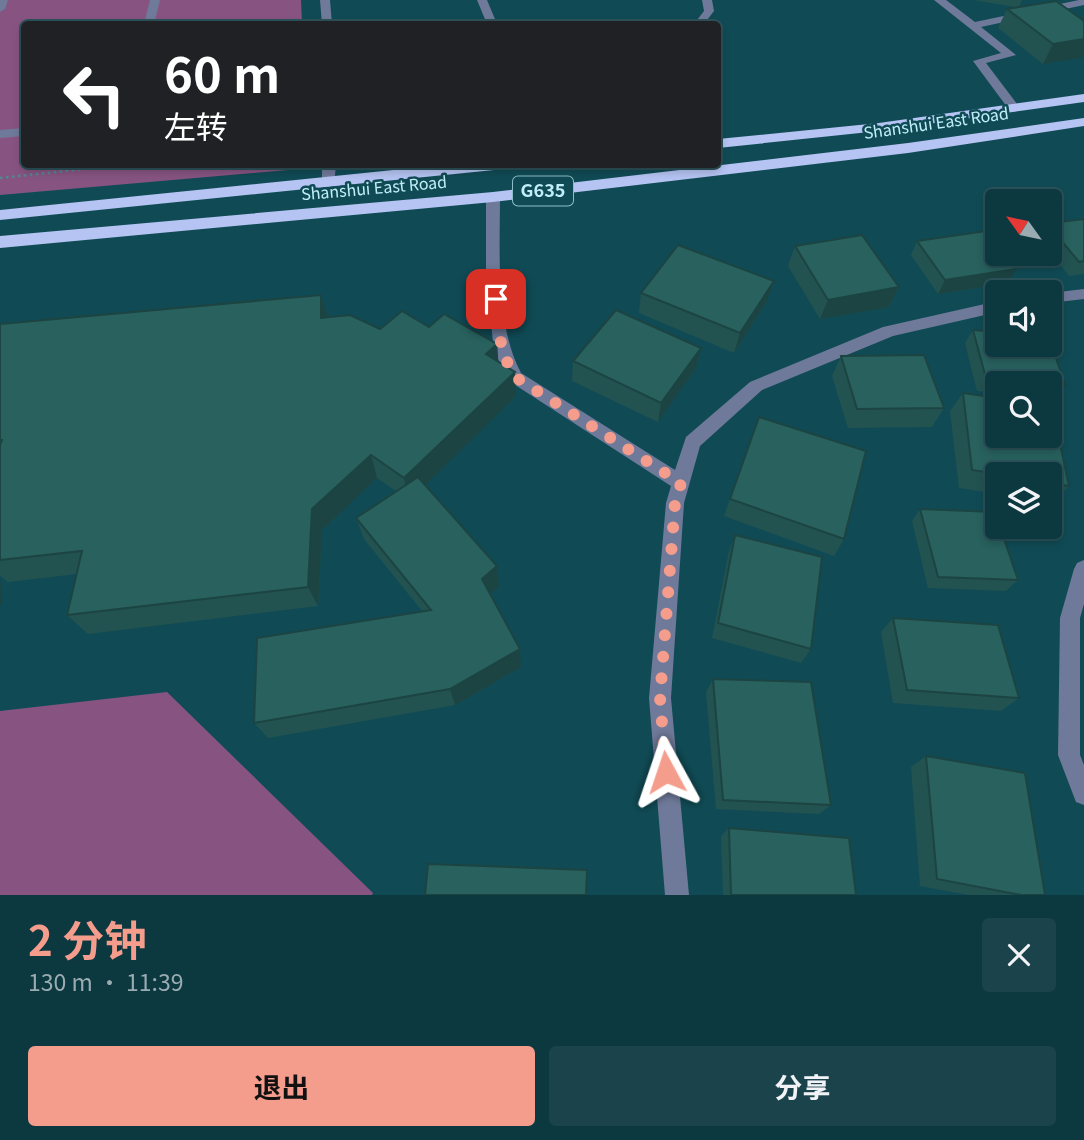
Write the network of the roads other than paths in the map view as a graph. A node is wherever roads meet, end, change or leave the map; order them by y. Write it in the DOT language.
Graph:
graph roads {
  1 [pos="3,0"];
  2 [pos="155,0"];
  3 [pos="325,0"];
  4 [pos="482,0"];
  5 [pos="707,0"];
  6 [pos="939,0"];
  7 [pos="1084,2"];
  8 [pos="0,9"];
  9 [pos="150,21"];
  10 [pos="327,21"];
  11 [pos="491,21"];
  12 [pos="701,21"];
  13 [pos="973,26"];
  14 [pos="1084,97"];
  15 [pos="1014,108"];
  16 [pos="1084,122"];
  17 [pos="21,132"];
  18 [pos="0,134"];
  19 [pos="721,144"];
  20 [pos="721,165"];
  21 [pos="329,168"];
  22 [pos="467,168"];
  23 [pos="682,169"];
  24 [pos="329,183"];
  25 [pos="494,197"];
  26 [pos="0,215"];
  27 [pos="0,242"];
  28 [pos="1084,294"];
  29 [pos="1062,297"];
  30 [pos="985,309"];
  31 [pos="681,483"];
  32 [pos="1084,569"];
  33 [pos="1084,794"];
  34 [pos="677,895"];
  1 -- 8 [label="street"];
  2 -- 9 [label="street"];
  3 -- 10 [label="street"];
  4 -- 11 [label="street"];
  5 -- 12 [label="street"];
  6 -- 13 [label="street"];
  7 -- 13 [label="street"];
  13 -- 15 [label="street"];
  14 -- 15 [label="highway, Shanshui East Road"];
  15 -- 19 [label="highway, Shanshui East Road"];
  16 -- 20 [label="highway, Shanshui East Road / G635"];
  17 -- 18 [label="street"];
  21 -- 24 [label="street"];
  22 -- 24 [label="highway, Shanshui East Road / G635"];
  23 -- 25 [label="highway, Shanshui East Road / G635"];
  24 -- 26 [label="highway, Shanshui East Road / G635"];
  25 -- 27 [label="highway, Shanshui East Road / G635"];
  25 -- 31 [label="street"];
  28 -- 29 [label="street"];
  30 -- 31 [label="street"];
  31 -- 34 [label="street"];
  32 -- 33 [label="street"];
}
